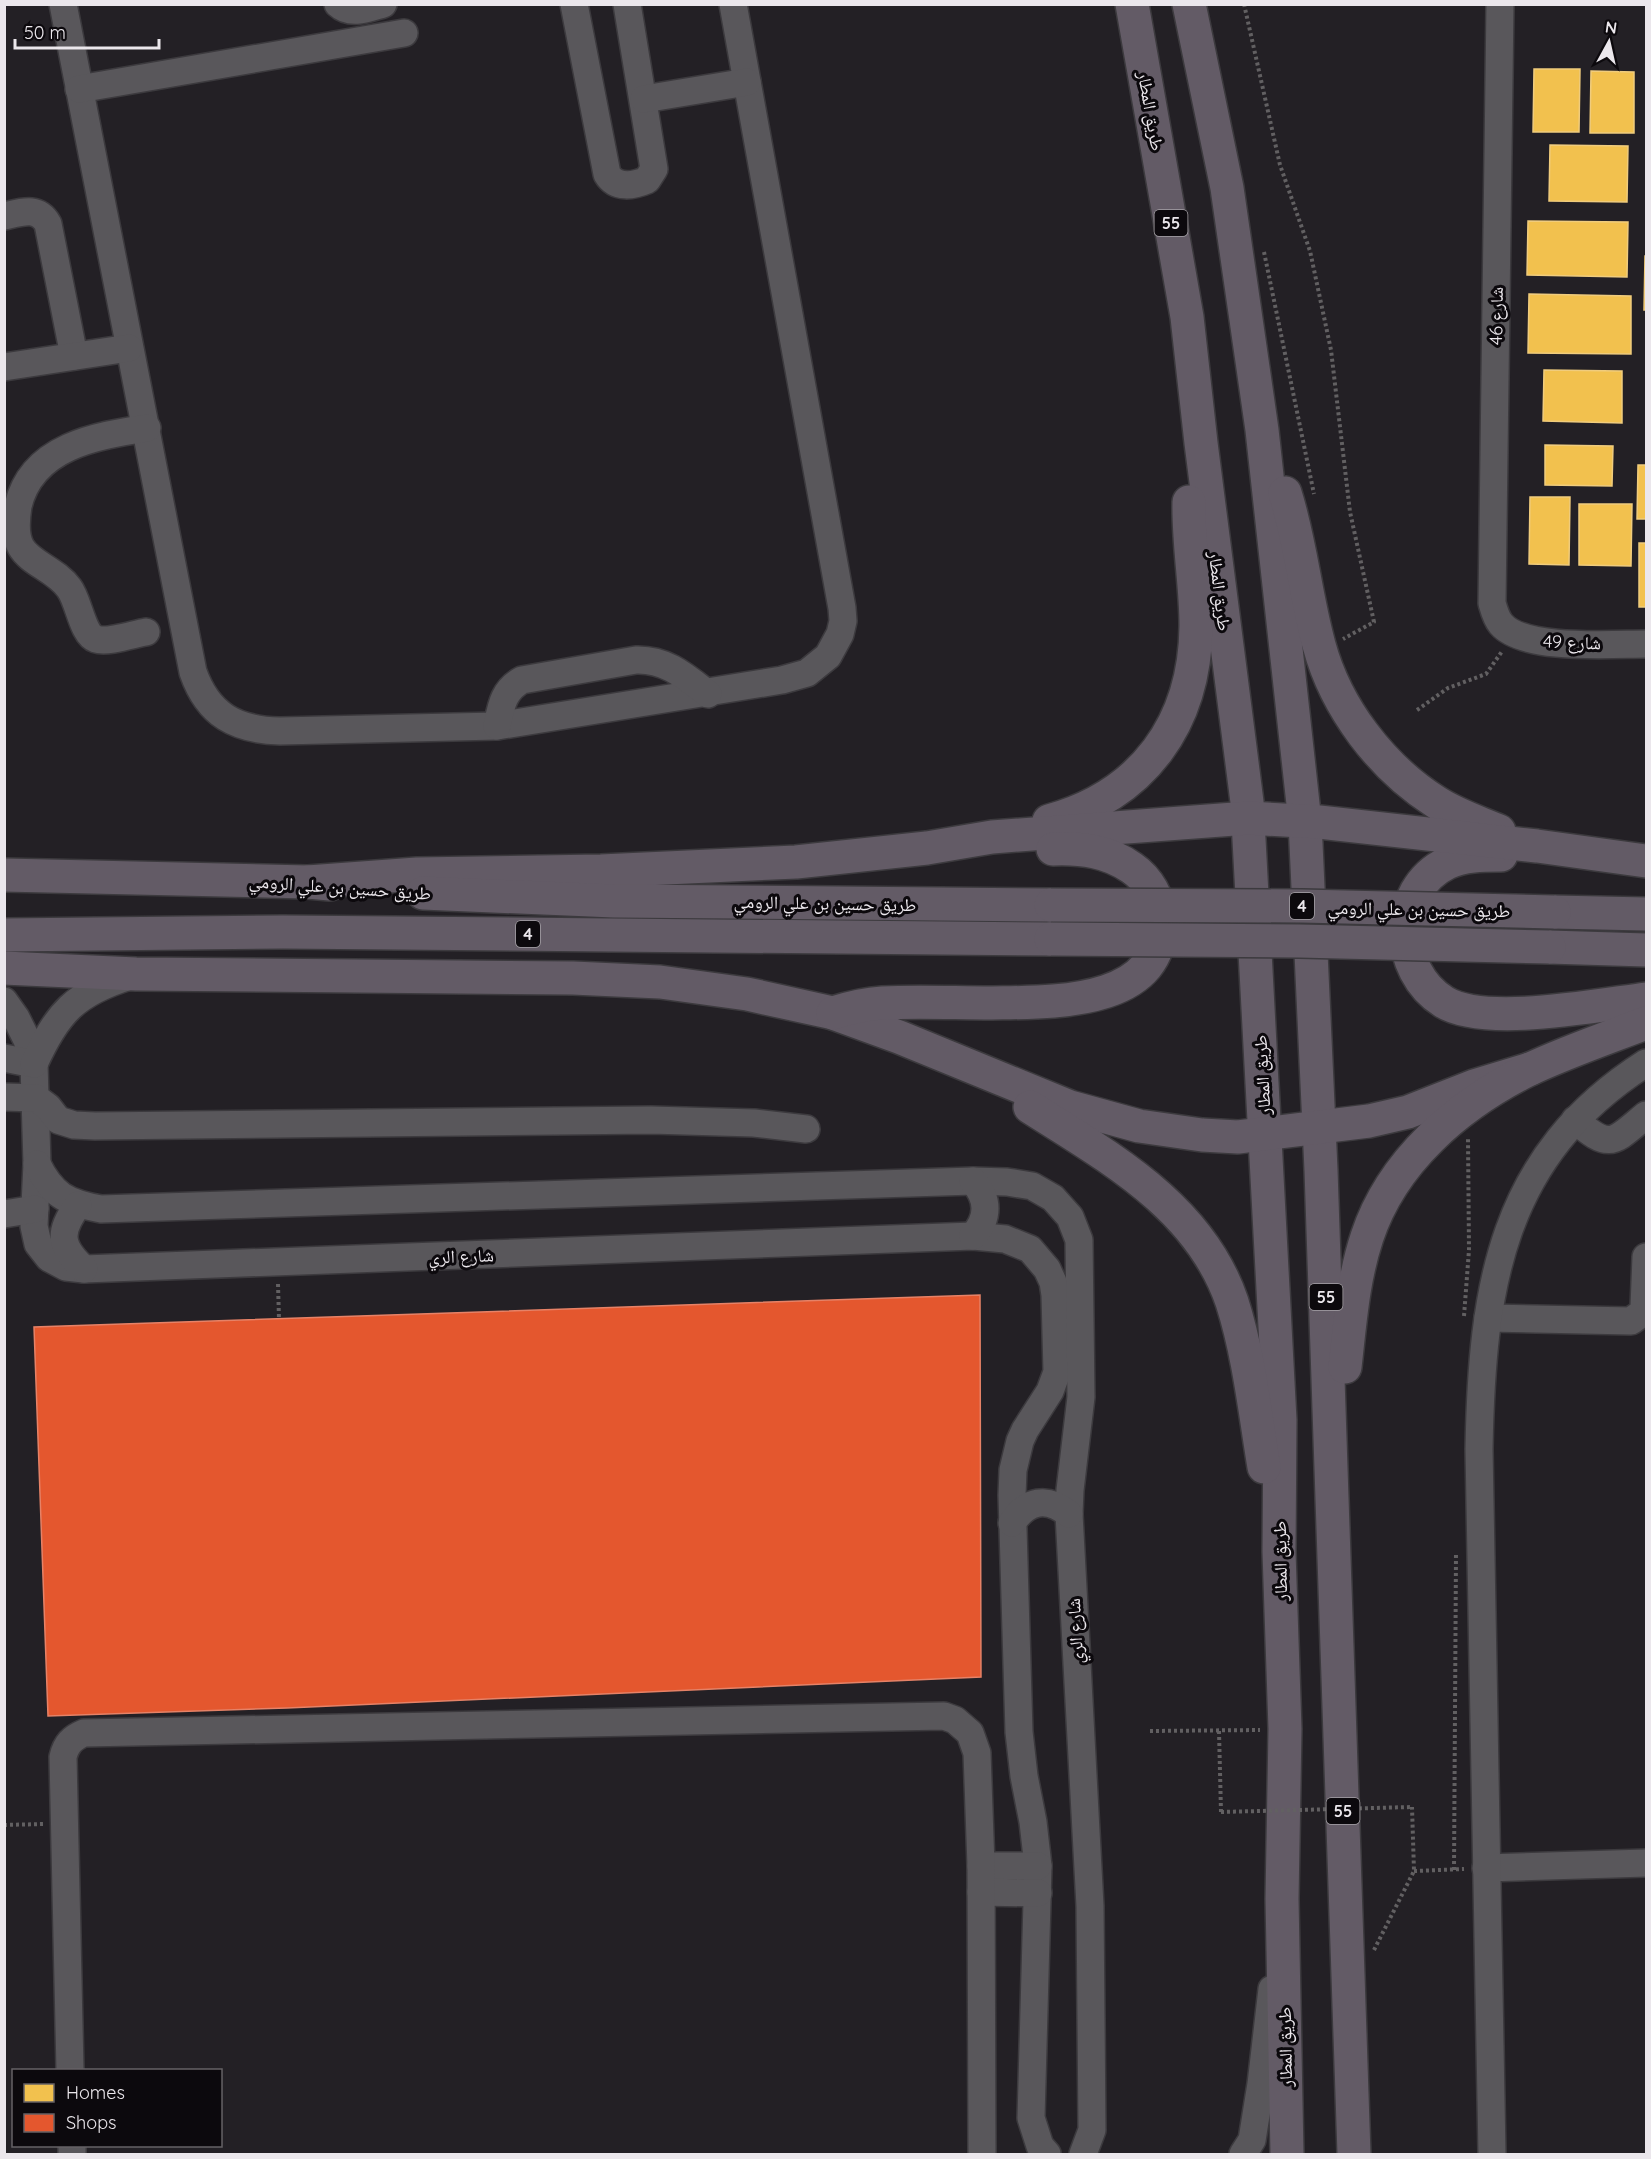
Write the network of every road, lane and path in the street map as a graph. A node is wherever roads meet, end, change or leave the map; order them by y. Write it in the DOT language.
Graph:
graph roads {
  1 [pos="63,4"];
  2 [pos="338,4"];
  3 [pos="383,4"];
  4 [pos="574,4"];
  5 [pos="627,4"];
  6 [pos="733,4"];
  7 [pos="1132,4"];
  8 [pos="1189,4"];
  9 [pos="1244,4"];
  10 [pos="1500,4"];
  11 [pos="404,33"];
  12 [pos="747,82"];
  13 [pos="79,89"];
  14 [pos="644,99"];
  15 [pos="4,216"];
  16 [pos="1262,242"];
  17 [pos="129,348"];
  18 [pos="74,356"];
  19 [pos="4,367"];
  20 [pos="147,428"];
  21 [pos="1262,430"];
  22 [pos="1201,443"];
  23 [pos="1315,500"];
  24 [pos="1340,629"];
  25 [pos="1509,630"];
  26 [pos="146,632"];
  27 [pos="1342,639"];
  28 [pos="1647,644"];
  29 [pos="1346,649"];
  30 [pos="708,694"];
  31 [pos="1417,710"];
  32 [pos="497,726"];
  33 [pos="1248,818"];
  34 [pos="1305,822"];
  35 [pos="992,837"];
  36 [pos="1537,846"];
  37 [pos="1647,861"];
  38 [pos="4,875"];
  39 [pos="308,882"];
  40 [pos="1647,914"];
  41 [pos="4,934"];
  42 [pos="1647,950"];
  43 [pos="4,968"];
  44 [pos="136,974"];
  45 [pos="1647,999"];
  46 [pos="4,1001"];
  47 [pos="833,1013"];
  48 [pos="1647,1023"];
  49 [pos="4,1058"];
  50 [pos="34,1064"];
  51 [pos="962,1064"];
  52 [pos="1647,1064"];
  53 [pos="1530,1069"];
  54 [pos="4,1097"];
  55 [pos="36,1098"];
  56 [pos="1647,1115"];
  57 [pos="1575,1120"];
  58 [pos="1320,1128"];
  59 [pos="806,1129"];
  60 [pos="1266,1134"];
  61 [pos="37,1164"];
  62 [pos="973,1181"];
  63 [pos="78,1205"];
  64 [pos="35,1209"];
  65 [pos="4,1214"];
  66 [pos="974,1236"];
  67 [pos="1647,1257"];
  68 [pos="278,1263"];
  69 [pos="84,1269"];
  70 [pos="279,1318"];
  71 [pos="1488,1318"];
  72 [pos="1332,1467"];
  73 [pos="1069,1514"];
  74 [pos="1012,1523"];
  75 [pos="1279,1552"];
  76 [pos="1285,1729"];
  77 [pos="1150,1731"];
  78 [pos="1219,1731"];
  79 [pos="64,1824"];
  80 [pos="4,1825"];
  81 [pos="1647,1863"];
  82 [pos="1038,1866"];
  83 [pos="1486,1868"];
  84 [pos="1414,1872"];
  85 [pos="981,1879"];
  86 [pos="1038,1893"];
  87 [pos="1282,1899"];
  88 [pos="1371,1956"];
  89 [pos="70,2069"];
  90 [pos="1249,2150"];
  91 [pos="982,2154"];
  92 [pos="1047,2154"];
  93 [pos="1083,2154"];
  94 [pos="1287,2154"];
  95 [pos="1354,2154"];
  96 [pos="1492,2154"];
  1 -- 13 [label="street"];
  2 -- 3 [label="street"];
  4 -- 14 [label="street"];
  5 -- 14 [label="street"];
  6 -- 12 [label="street"];
  7 -- 22 [label="highway, طريق المطار / 55"];
  8 -- 21 [label="highway, 55"];
  9 -- 27 [label="path"];
  10 -- 25 [label="street, شارع 46"];
  11 -- 13 [label="street"];
  12 -- 14 [label="street"];
  12 -- 30 [label="street"];
  13 -- 17 [label="street"];
  15 -- 18 [label="street"];
  16 -- 23 [label="path"];
  17 -- 18 [label="street"];
  17 -- 20 [label="street"];
  18 -- 19 [label="street"];
  20 -- 26 [label="street"];
  20 -- 32 [label="street"];
  21 -- 34 [label="highway, 55"];
  21 -- 36 [label="highway"];
  22 -- 33 [label="highway, طريق المطار / 55"];
  22 -- 35 [label="highway"];
  24 -- 27 [label="path"];
  25 -- 28 [label="street, شارع 49"];
  25 -- 31 [label="path"];
  27 -- 29 [label="path"];
  30 -- 32 [label="street"];
  30 -- 32 [label="street"];
  33 -- 34 [label="highway"];
  33 -- 35 [label="highway"];
  33 -- 60 [label="highway, طريق المطار / 55"];
  34 -- 36 [label="highway"];
  34 -- 58 [label="highway, 55"];
  35 -- 39 [label="highway"];
  35 -- 47 [label="highway"];
  36 -- 37 [label="highway"];
  36 -- 45 [label="highway"];
  38 -- 39 [label="highway, طريق حسين بن علي الرومي / 4"];
  39 -- 40 [label="highway, طريق حسين بن علي الرومي / 4, bridge"];
  41 -- 42 [label="highway, طريق حسين بن علي الرومي / 4, bridge"];
  43 -- 44 [label="highway"];
  44 -- 47 [label="highway"];
  44 -- 50 [label="street, شارع الري"];
  46 -- 50 [label="street, شارع الري"];
  47 -- 51 [label="highway"];
  48 -- 53 [label="highway"];
  49 -- 50 [label="street"];
  50 -- 55 [label="street, شارع الري"];
  51 -- 60 [label="highway"];
  51 -- 75 [label="highway"];
  52 -- 57 [label="street"];
  53 -- 58 [label="highway"];
  53 -- 72 [label="highway"];
  54 -- 55 [label="street"];
  55 -- 59 [label="street"];
  55 -- 61 [label="street, شارع الري"];
  56 -- 57 [label="street"];
  57 -- 71 [label="street"];
  58 -- 60 [label="highway"];
  58 -- 72 [label="highway, 55"];
  60 -- 75 [label="highway, طريق المطار / 55"];
  61 -- 63 [label="street, شارع الري"];
  61 -- 64 [label="street, شارع الري"];
  62 -- 63 [label="street, شارع الري"];
  62 -- 66 [label="street"];
  62 -- 73 [label="street, شارع الري"];
  63 -- 69 [label="street"];
  64 -- 65 [label="street"];
  64 -- 69 [label="street, شارع الري"];
  66 -- 68 [label="street, شارع الري"];
  66 -- 74 [label="street, شارع الري"];
  67 -- 71 [label="street"];
  68 -- 69 [label="street, شارع الري"];
  68 -- 70 [label="path"];
  71 -- 83 [label="street"];
  72 -- 95 [label="highway, 55"];
  73 -- 74 [label="street"];
  73 -- 93 [label="street, شارع الري"];
  74 -- 82 [label="street, شارع الري"];
  75 -- 76 [label="highway, طريق المطار / 55"];
  76 -- 78 [label="path"];
  76 -- 87 [label="highway, طريق المطار / 55"];
  77 -- 78 [label="path"];
  78 -- 84 [label="path, bridge"];
  79 -- 80 [label="path"];
  79 -- 85 [label="street"];
  79 -- 89 [label="street"];
  81 -- 83 [label="street"];
  82 -- 85 [label="street"];
  82 -- 86 [label="street, شارع الري"];
  83 -- 84 [label="path"];
  83 -- 96 [label="street"];
  84 -- 88 [label="path"];
  85 -- 86 [label="street"];
  85 -- 91 [label="street"];
  86 -- 92 [label="street, شارع الري"];
  87 -- 90 [label="street"];
  87 -- 94 [label="highway, طريق المطار / 55"];
}
